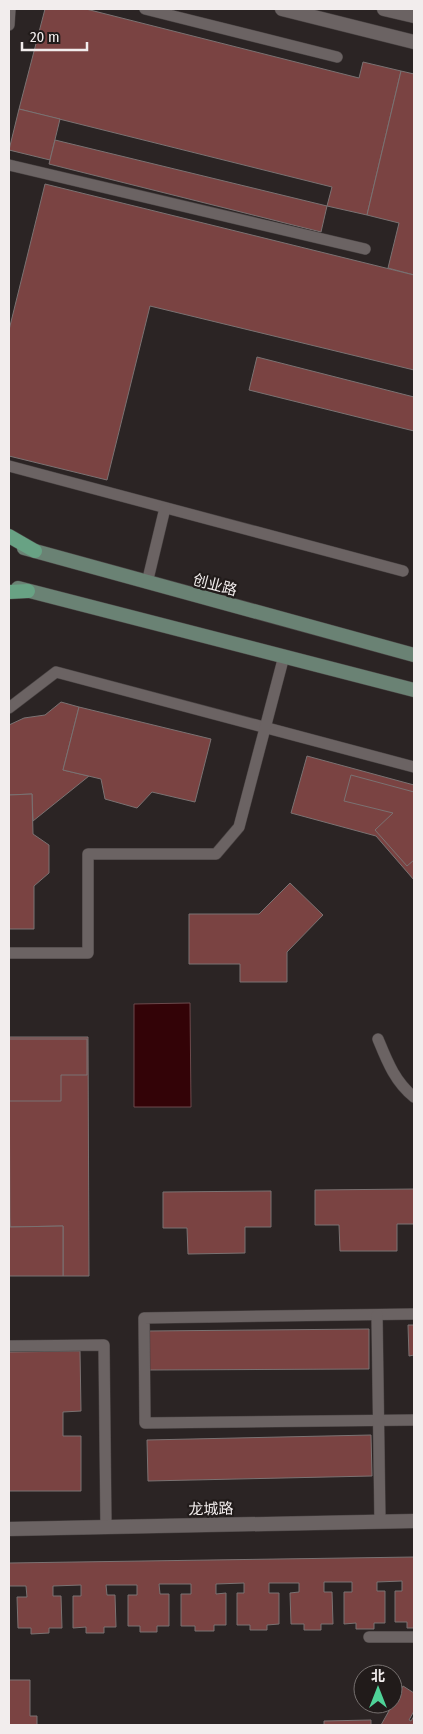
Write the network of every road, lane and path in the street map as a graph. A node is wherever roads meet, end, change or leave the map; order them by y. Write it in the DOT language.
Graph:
graph roads {
  1 [pos="10,9"];
  2 [pos="145,9"];
  3 [pos="282,9"];
  4 [pos="384,9"];
  5 [pos="414,16"];
  6 [pos="9,25"];
  7 [pos="414,42"];
  8 [pos="337,57"];
  9 [pos="9,164"];
  10 [pos="365,249"];
  11 [pos="9,466"];
  12 [pos="166,508"];
  13 [pos="9,536"];
  14 [pos="9,544"];
  15 [pos="35,551"];
  16 [pos="403,571"];
  17 [pos="147,583"];
  18 [pos="9,586"];
  19 [pos="28,591"];
  20 [pos="9,592"];
  21 [pos="414,655"];
  22 [pos="284,656"];
  23 [pos="414,690"];
  24 [pos="9,708"];
  25 [pos="265,728"];
  26 [pos="414,767"];
  27 [pos="9,953"];
  28 [pos="378,1040"];
  29 [pos="414,1097"];
  30 [pos="414,1314"];
  31 [pos="377,1315"];
  32 [pos="9,1346"];
  33 [pos="379,1420"];
  34 [pos="414,1420"];
  35 [pos="414,1521"];
  36 [pos="380,1522"];
  37 [pos="106,1527"];
  38 [pos="9,1529"];
  39 [pos="414,1636"];
  40 [pos="369,1637"];
  1 -- 6 [label="lane"];
  2 -- 8 [label="lane"];
  3 -- 7 [label="street"];
  4 -- 5 [label="street"];
  9 -- 10 [label="lane"];
  11 -- 12 [label="lane"];
  12 -- 16 [label="lane"];
  12 -- 17 [label="lane"];
  13 -- 15 [label="main road"];
  14 -- 15 [label="main road, 创业路"];
  15 -- 17 [label="main road, 创业路"];
  17 -- 21 [label="main road, 创业路"];
  18 -- 19 [label="main road"];
  19 -- 20 [label="main road"];
  19 -- 22 [label="main road"];
  22 -- 23 [label="main road"];
  22 -- 25 [label="lane"];
  24 -- 25 [label="lane"];
  25 -- 26 [label="lane"];
  25 -- 27 [label="lane"];
  28 -- 29 [label="lane"];
  30 -- 31 [label="lane"];
  31 -- 33 [label="lane"];
  31 -- 33 [label="lane"];
  32 -- 37 [label="lane"];
  33 -- 34 [label="lane"];
  33 -- 36 [label="lane"];
  35 -- 36 [label="street, 龙城路"];
  36 -- 37 [label="street, 龙城路"];
  37 -- 38 [label="street, 龙城路"];
  39 -- 40 [label="lane"];
}
